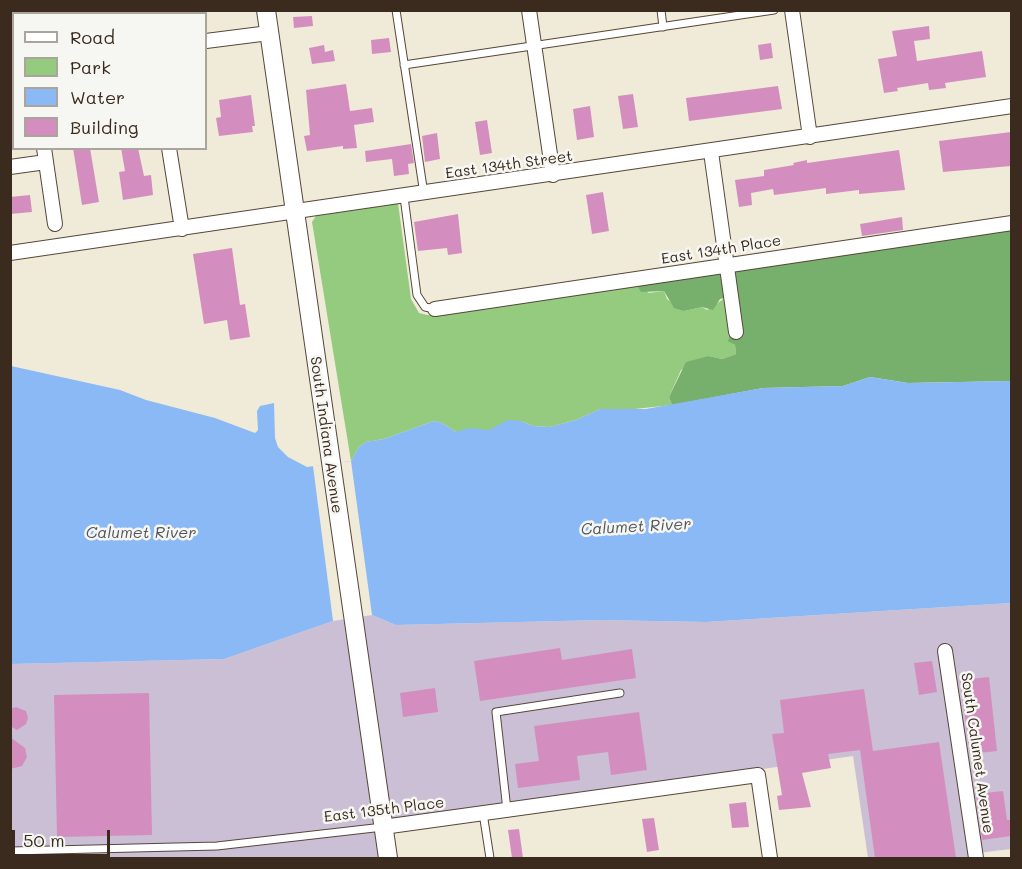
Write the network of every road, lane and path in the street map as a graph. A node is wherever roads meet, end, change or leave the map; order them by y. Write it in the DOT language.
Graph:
graph roads {
  1 [pos="266,10"];
  2 [pos="396,10"];
  3 [pos="529,10"];
  4 [pos="661,10"];
  5 [pos="774,10"];
  6 [pos="792,10"];
  7 [pos="663,27"];
  8 [pos="269,33"];
  9 [pos="207,41"];
  10 [pos="534,46"];
  11 [pos="404,64"];
  12 [pos="1011,106"];
  13 [pos="810,137"];
  14 [pos="170,150"];
  15 [pos="711,152"];
  16 [pos="45,155"];
  17 [pos="10,167"];
  18 [pos="553,175"];
  19 [pos="424,194"];
  20 [pos="404,197"];
  21 [pos="296,213"];
  22 [pos="1011,222"];
  23 [pos="55,224"];
  24 [pos="182,229"];
  25 [pos="10,253"];
  26 [pos="726,266"];
  27 [pos="435,309"];
  28 [pos="736,332"];
  29 [pos="945,651"];
  30 [pos="620,693"];
  31 [pos="507,810"];
  32 [pos="483,813"];
  33 [pos="383,827"];
  34 [pos="10,851"];
  35 [pos="388,858"];
  36 [pos="490,858"];
  37 [pos="770,858"];
  38 [pos="976,858"];
  1 -- 8 [label="main road, South Indiana Avenue"];
  2 -- 11 [label="lane"];
  3 -- 10 [label="street"];
  4 -- 7 [label="lane"];
  5 -- 7 [label="lane"];
  6 -- 13 [label="street"];
  7 -- 10 [label="lane"];
  8 -- 9 [label="street"];
  8 -- 21 [label="main road, South Indiana Avenue"];
  10 -- 11 [label="lane"];
  10 -- 18 [label="street"];
  11 -- 19 [label="lane"];
  12 -- 13 [label="street, East 134th Street"];
  13 -- 15 [label="street, East 134th Street"];
  14 -- 24 [label="street"];
  15 -- 18 [label="street, East 134th Street"];
  15 -- 26 [label="street"];
  16 -- 17 [label="street"];
  16 -- 23 [label="street"];
  18 -- 19 [label="street, East 134th Street"];
  19 -- 20 [label="street, East 134th Street"];
  20 -- 21 [label="street, East 134th Street"];
  20 -- 27 [label="lane"];
  21 -- 24 [label="street, East 134th Street"];
  21 -- 33 [label="main road, South Indiana Avenue"];
  22 -- 26 [label="street, East 134th Place"];
  24 -- 25 [label="street, East 134th Street"];
  26 -- 27 [label="street, East 134th Place"];
  26 -- 28 [label="street"];
  29 -- 38 [label="street, South Calumet Avenue"];
  30 -- 31 [label="lane"];
  31 -- 32 [label="street, East 135th Place"];
  31 -- 37 [label="street, East 135th Place"];
  32 -- 33 [label="street, East 135th Place"];
  32 -- 36 [label="lane"];
  33 -- 34 [label="lane, East 135th Place"];
  33 -- 35 [label="main road, South Indiana Avenue"];
}
